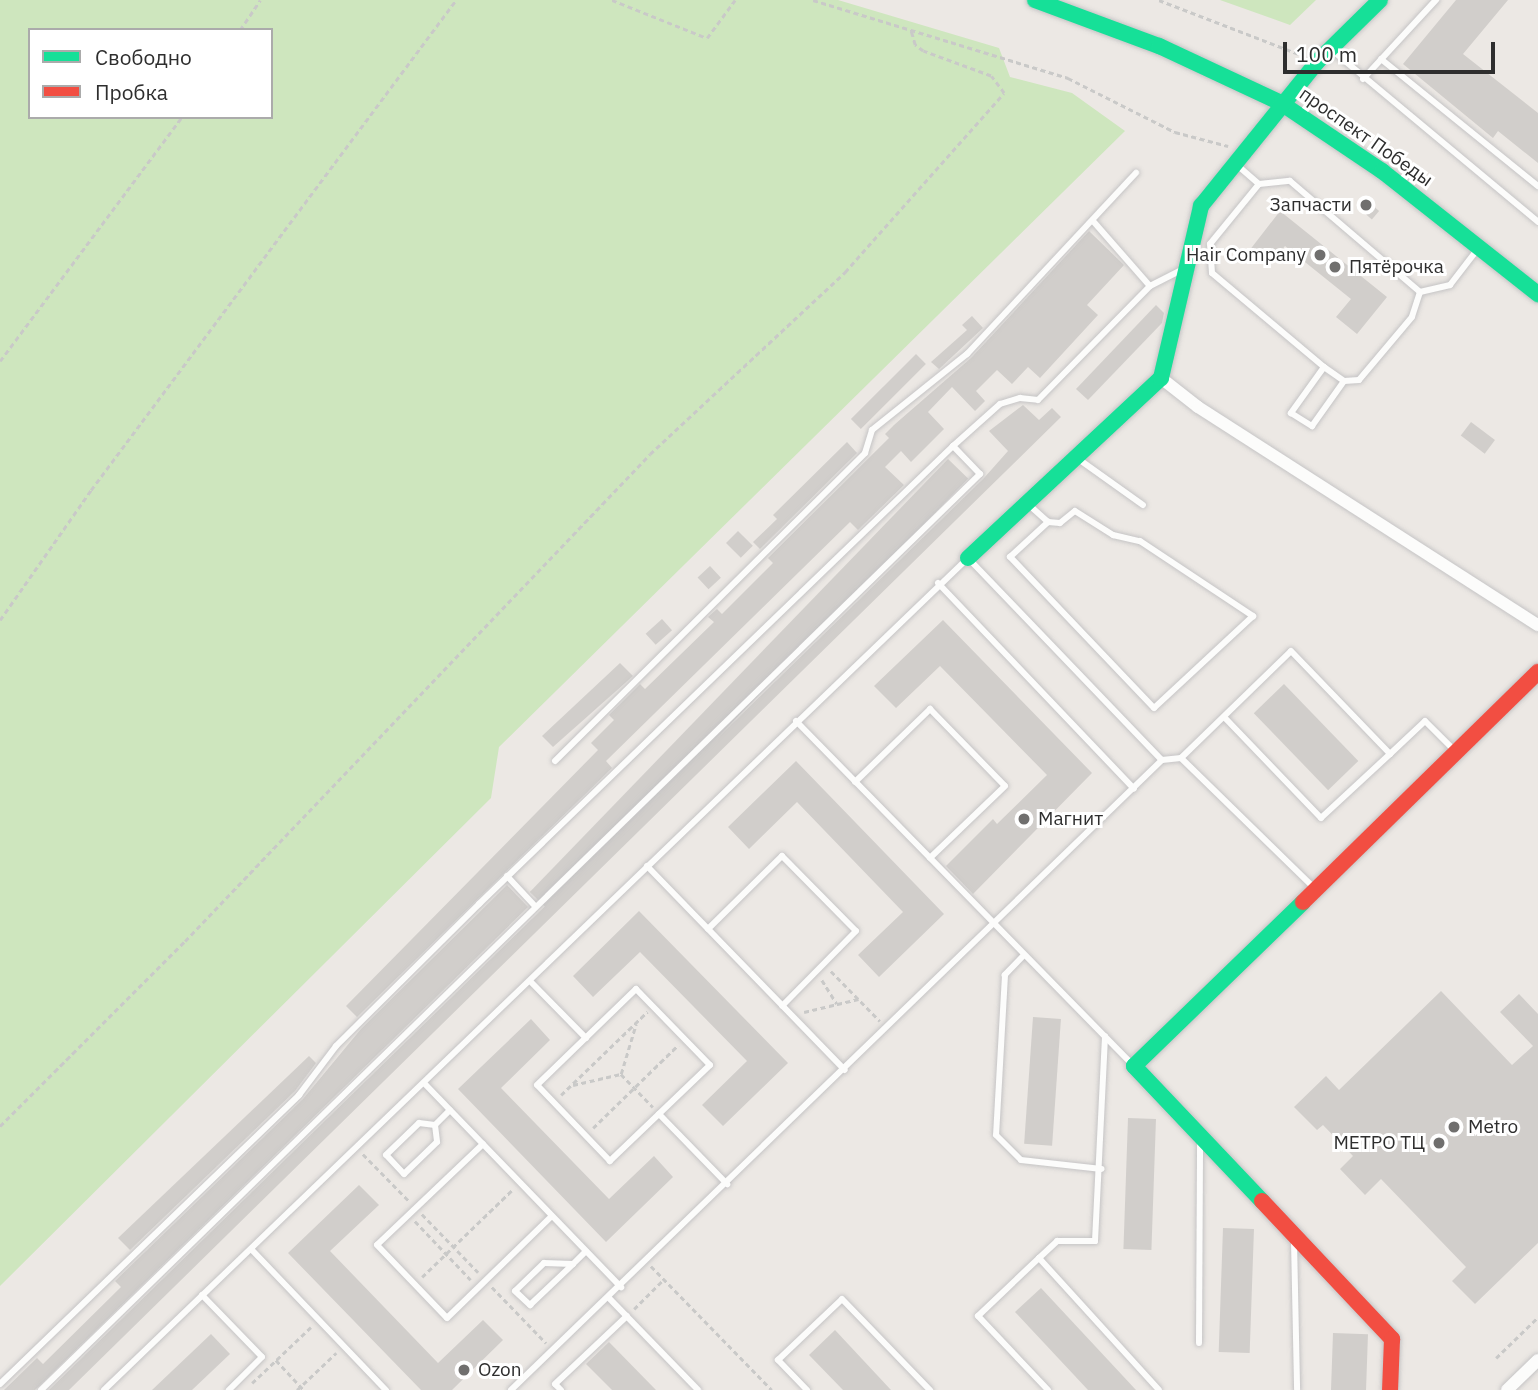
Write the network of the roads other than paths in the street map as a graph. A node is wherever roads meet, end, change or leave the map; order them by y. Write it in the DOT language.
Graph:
graph roads {
  1 [pos="1035,0"];
  2 [pos="1380,0"];
  3 [pos="1436,0"];
  4 [pos="1331,49"];
  5 [pos="1381,59"];
  6 [pos="1363,79"];
  7 [pos="1280,103"];
  8 [pos="1240,157"];
  9 [pos="1136,173"];
  10 [pos="1259,184"];
  11 [pos="1538,186"];
  12 [pos="1093,220"];
  13 [pos="1538,222"];
  14 [pos="1480,246"];
  15 [pos="1189,267"];
  16 [pos="1150,286"];
  17 [pos="1420,292"];
  18 [pos="1538,294"];
  19 [pos="1324,368"];
  20 [pos="1161,378"];
  21 [pos="1344,382"];
  22 [pos="953,446"];
  23 [pos="1075,457"];
  24 [pos="1027,503"];
  25 [pos="1143,505"];
  26 [pos="1048,522"];
  27 [pos="968,558"];
  28 [pos="938,583"];
  29 [pos="1538,625"];
  30 [pos="1538,672"];
  31 [pos="1224,717"];
  32 [pos="796,721"];
  33 [pos="1456,752"];
  34 [pos="1390,754"];
  35 [pos="1181,758"];
  36 [pos="1162,760"];
  37 [pos="555,761"];
  38 [pos="855,782"];
  39 [pos="1134,789"];
  40 [pos="930,858"];
  41 [pos="647,866"];
  42 [pos="507,876"];
  43 [pos="1315,890"];
  44 [pos="535,906"];
  45 [pos="995,924"];
  46 [pos="708,929"];
  47 [pos="1024,955"];
  48 [pos="530,981"];
  49 [pos="782,1006"];
  50 [pos="1105,1037"];
  51 [pos="586,1038"];
  52 [pos="1134,1066"];
  53 [pos="845,1070"];
  54 [pos="424,1083"];
  55 [pos="450,1110"];
  56 [pos="659,1114"];
  57 [pos="435,1125"];
  58 [pos="1200,1136"];
  59 [pos="482,1144"];
  60 [pos="1101,1169"];
  61 [pos="727,1184"];
  62 [pos="552,1216"];
  63 [pos="1294,1236"];
  64 [pos="252,1250"];
  65 [pos="586,1251"];
  66 [pos="1039,1258"];
  67 [pos="573,1264"];
  68 [pos="621,1287"];
  69 [pos="202,1295"];
  70 [pos="609,1298"];
  71 [pos="627,1316"];
  72 [pos="1199,1343"];
  73 [pos="1538,1360"];
  74 [pos="0,1384"];
  75 [pos="41,1390"];
  76 [pos="104,1390"];
  77 [pos="229,1390"];
  78 [pos="386,1390"];
  79 [pos="511,1390"];
  80 [pos="561,1390"];
  81 [pos="698,1390"];
  82 [pos="807,1390"];
  83 [pos="930,1390"];
  84 [pos="1048,1390"];
  85 [pos="1159,1390"];
  86 [pos="1297,1390"];
  87 [pos="1390,1390"];
  88 [pos="1507,1390"];
  1 -- 7 [label="street, проспект Победы"];
  2 -- 4 [label="street"];
  3 -- 5 [label="lane"];
  4 -- 6 [label="lane"];
  4 -- 7 [label="street"];
  5 -- 6 [label="lane"];
  5 -- 11 [label="lane"];
  6 -- 13 [label="lane"];
  7 -- 8 [label="street"];
  7 -- 14 [label="street, проспект Победы"];
  8 -- 10 [label="lane"];
  8 -- 15 [label="street"];
  9 -- 12 [label="lane"];
  10 -- 17 [label="lane"];
  10 -- 19 [label="lane"];
  12 -- 16 [label="lane"];
  12 -- 37 [label="lane"];
  14 -- 17 [label="lane"];
  14 -- 18 [label="street, проспект Победы"];
  15 -- 16 [label="lane"];
  15 -- 20 [label="street"];
  16 -- 22 [label="lane"];
  17 -- 21 [label="lane"];
  19 -- 21 [label="lane"];
  19 -- 21 [label="lane"];
  20 -- 23 [label="street"];
  20 -- 29 [label="street"];
  22 -- 42 [label="lane"];
  22 -- 44 [label="lane"];
  23 -- 24 [label="street"];
  23 -- 25 [label="lane"];
  24 -- 26 [label="lane"];
  24 -- 27 [label="street"];
  26 -- 26 [label="lane"];
  27 -- 28 [label="lane"];
  27 -- 36 [label="lane"];
  28 -- 32 [label="lane"];
  28 -- 39 [label="lane"];
  30 -- 33 [label="street"];
  31 -- 34 [label="lane"];
  31 -- 34 [label="lane"];
  31 -- 35 [label="lane"];
  32 -- 38 [label="lane"];
  32 -- 41 [label="lane"];
  33 -- 34 [label="lane"];
  33 -- 43 [label="street"];
  35 -- 36 [label="lane"];
  35 -- 43 [label="lane"];
  36 -- 39 [label="lane"];
  38 -- 40 [label="lane"];
  38 -- 40 [label="lane"];
  39 -- 45 [label="lane"];
  40 -- 45 [label="lane"];
  41 -- 46 [label="lane"];
  41 -- 48 [label="lane"];
  42 -- 44 [label="lane"];
  42 -- 74 [label="lane"];
  43 -- 52 [label="street"];
  44 -- 75 [label="lane"];
  45 -- 47 [label="lane"];
  45 -- 53 [label="lane"];
  46 -- 49 [label="lane"];
  46 -- 49 [label="lane"];
  47 -- 50 [label="lane"];
  47 -- 60 [label="lane"];
  48 -- 51 [label="lane"];
  48 -- 54 [label="lane"];
  49 -- 53 [label="lane"];
  50 -- 52 [label="lane"];
  50 -- 60 [label="lane"];
  51 -- 56 [label="lane"];
  51 -- 56 [label="lane"];
  52 -- 58 [label="street"];
  53 -- 61 [label="lane"];
  54 -- 55 [label="lane"];
  54 -- 64 [label="lane"];
  55 -- 57 [label="lane"];
  55 -- 59 [label="lane"];
  56 -- 61 [label="lane"];
  57 -- 57 [label="lane"];
  58 -- 63 [label="street"];
  58 -- 72 [label="lane"];
  59 -- 62 [label="lane"];
  59 -- 62 [label="lane"];
  60 -- 66 [label="lane"];
  61 -- 68 [label="lane"];
  62 -- 65 [label="lane"];
  63 -- 86 [label="lane"];
  63 -- 87 [label="street"];
  64 -- 69 [label="lane"];
  64 -- 78 [label="lane"];
  65 -- 67 [label="lane"];
  65 -- 68 [label="lane"];
  66 -- 84 [label="lane"];
  66 -- 85 [label="lane"];
  67 -- 67 [label="lane"];
  68 -- 70 [label="lane"];
  69 -- 76 [label="lane"];
  69 -- 77 [label="lane"];
  70 -- 71 [label="lane"];
  70 -- 79 [label="lane"];
  71 -- 80 [label="lane"];
  71 -- 81 [label="lane"];
  73 -- 88 [label="street"];
  82 -- 83 [label="lane"];
}
